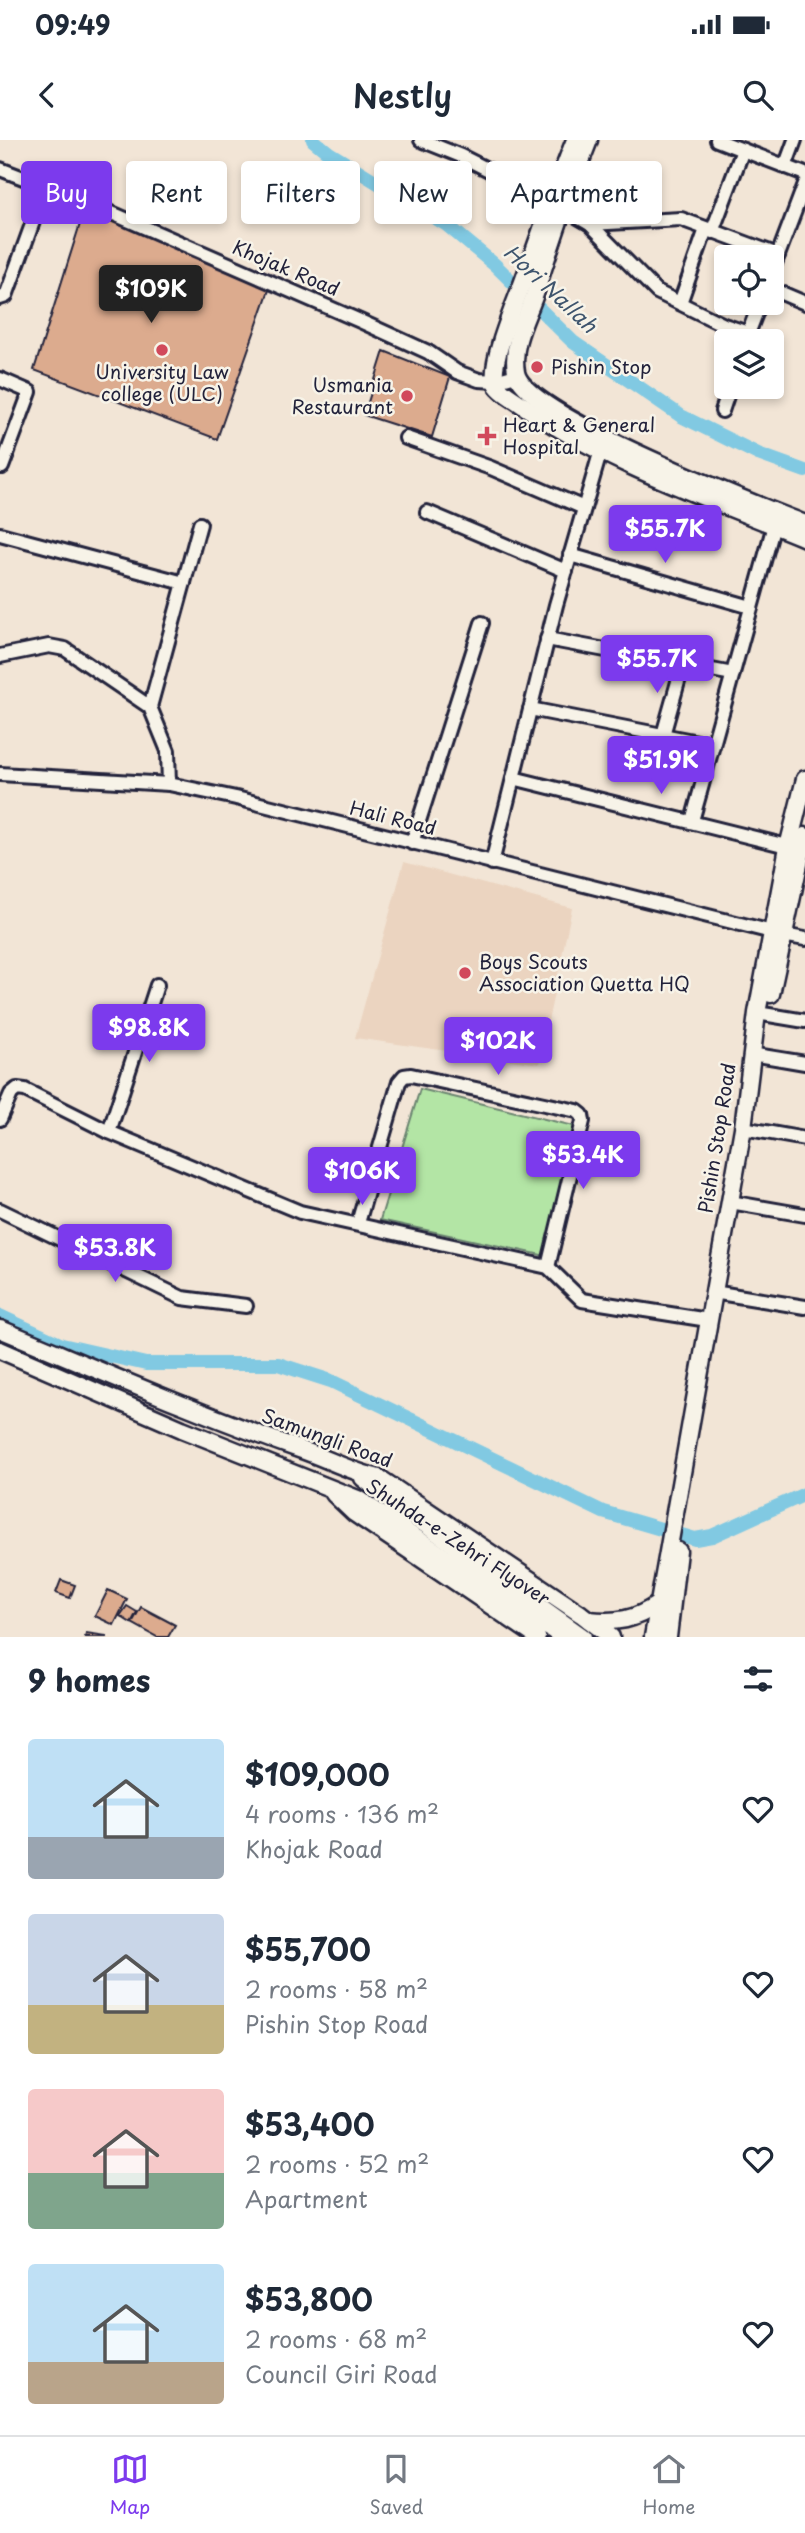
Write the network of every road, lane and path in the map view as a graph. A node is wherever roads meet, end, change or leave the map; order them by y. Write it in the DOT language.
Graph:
graph roads {
  1 [pos="421,140"];
  2 [pos="575,140"];
  3 [pos="589,140"];
  4 [pos="717,140"];
  5 [pos="795,140"];
  6 [pos="743,150"];
  7 [pos="569,161"];
  8 [pos="578,161"];
  9 [pos="785,167"];
  10 [pos="486,169"];
  11 [pos="1,172"];
  12 [pos="805,174"];
  13 [pos="21,179"];
  14 [pos="805,184"];
  15 [pos="112,215"];
  16 [pos="32,224"];
  17 [pos="548,224"];
  18 [pos="551,224"];
  19 [pos="590,225"];
  20 [pos="709,230"];
  21 [pos="750,245"];
  22 [pos="782,245"];
  23 [pos="784,294"];
  24 [pos="3,297"];
  25 [pos="680,303"];
  26 [pos="805,303"];
  27 [pos="0,311"];
  28 [pos="732,329"];
  29 [pos="516,375"];
  30 [pos="0,379"];
  31 [pos="495,381"];
  32 [pos="726,399"];
  33 [pos="722,411"];
  34 [pos="406,438"];
  35 [pos="601,450"];
  36 [pos="2,467"];
  37 [pos="584,508"];
  38 [pos="427,512"];
  39 [pos="200,524"];
  40 [pos="805,524"];
  41 [pos="774,525"];
  42 [pos="0,534"];
  43 [pos="805,538"];
  44 [pos="570,555"];
  45 [pos="566,571"];
  46 [pos="184,583"];
  47 [pos="751,607"];
  48 [pos="482,623"];
  49 [pos="547,639"];
  50 [pos="0,656"];
  51 [pos="683,664"];
  52 [pos="733,674"];
  53 [pos="150,707"];
  54 [pos="530,709"];
  55 [pos="663,735"];
  56 [pos="713,745"];
  57 [pos="0,775"];
  58 [pos="513,778"];
  59 [pos="805,779"];
  60 [pos="169,784"];
  61 [pos="692,821"];
  62 [pos="412,843"];
  63 [pos="798,844"];
  64 [pos="492,863"];
  65 [pos="778,933"];
  66 [pos="805,939"];
  67 [pos="157,985"];
  68 [pos="762,1014"];
  69 [pos="805,1021"];
  70 [pos="756,1055"];
  71 [pos="805,1063"];
  72 [pos="0,1119"];
  73 [pos="747,1129"];
  74 [pos="110,1132"];
  75 [pos="805,1139"];
  76 [pos="734,1203"];
  77 [pos="0,1210"];
  78 [pos="805,1215"];
  79 [pos="358,1223"];
  80 [pos="548,1267"];
  81 [pos="719,1293"];
  82 [pos="246,1306"];
  83 [pos="805,1307"];
  84 [pos="708,1320"];
  85 [pos="0,1329"];
  86 [pos="0,1349"];
  87 [pos="359,1474"];
  88 [pos="327,1488"];
  89 [pos="680,1504"];
  90 [pos="658,1604"];
  91 [pos="587,1619"];
  92 [pos="537,1637"];
  93 [pos="562,1637"];
  94 [pos="583,1637"];
  95 [pos="611,1637"];
  96 [pos="653,1637"];
  97 [pos="668,1637"];
  1 -- 10 [label="street"];
  2 -- 7 [label="main road"];
  3 -- 8 [label="main road"];
  4 -- 6 [label="street"];
  5 -- 9 [label="street"];
  6 -- 9 [label="street"];
  6 -- 20 [label="street"];
  9 -- 12 [label="street"];
  11 -- 13 [label="street, Khojak Road"];
  14 -- 22 [label="street"];
  15 -- 31 [label="street, Khojak Road"];
  16 -- 24 [label="street"];
  17 -- 31 [label="main road"];
  18 -- 29 [label="main road"];
  19 -- 20 [label="street"];
  19 -- 25 [label="street"];
  20 -- 21 [label="street"];
  20 -- 25 [label="street"];
  23 -- 26 [label="street"];
  24 -- 27 [label="street"];
  25 -- 28 [label="street"];
  29 -- 31 [label="street, Khojak Road"];
  29 -- 40 [label="main road"];
  30 -- 36 [label="street"];
  31 -- 35 [label="main road"];
  32 -- 33 [label="street"];
  34 -- 37 [label="street"];
  35 -- 37 [label="street"];
  35 -- 41 [label="main road"];
  37 -- 44 [label="street"];
  38 -- 45 [label="street"];
  39 -- 46 [label="street"];
  41 -- 43 [label="main road"];
  41 -- 47 [label="street"];
  42 -- 46 [label="street"];
  44 -- 45 [label="street"];
  44 -- 47 [label="street"];
  45 -- 49 [label="street"];
  46 -- 53 [label="street"];
  47 -- 52 [label="street"];
  48 -- 62 [label="street"];
  49 -- 51 [label="street"];
  49 -- 54 [label="street"];
  50 -- 53 [label="street"];
  51 -- 52 [label="street"];
  51 -- 55 [label="street"];
  52 -- 56 [label="street"];
  53 -- 60 [label="street"];
  54 -- 55 [label="street"];
  54 -- 58 [label="street"];
  55 -- 56 [label="street"];
  56 -- 61 [label="street"];
  57 -- 60 [label="street, Hali Road"];
  58 -- 61 [label="street"];
  58 -- 64 [label="street"];
  59 -- 63 [label="main road, Pishin Stop Road"];
  60 -- 62 [label="street, Hali Road"];
  61 -- 63 [label="street"];
  62 -- 64 [label="street, Hali Road"];
  63 -- 65 [label="main road, Pishin Stop Road"];
  64 -- 65 [label="street, Hali Road"];
  65 -- 66 [label="street, Hali Road"];
  65 -- 68 [label="main road, Pishin Stop Road"];
  67 -- 74 [label="street"];
  68 -- 69 [label="street"];
  68 -- 70 [label="main road, Pishin Stop Road"];
  70 -- 71 [label="street"];
  70 -- 73 [label="main road, Pishin Stop Road"];
  72 -- 74 [label="street"];
  73 -- 75 [label="street"];
  73 -- 76 [label="main road, Pishin Stop Road"];
  74 -- 79 [label="street"];
  76 -- 78 [label="street"];
  76 -- 81 [label="main road, Pishin Stop Road"];
  77 -- 82 [label="street"];
  79 -- 80 [label="street"];
  79 -- 80 [label="street"];
  80 -- 84 [label="street"];
  81 -- 83 [label="street"];
  81 -- 84 [label="main road, Pishin Stop Road"];
  81 -- 89 [label="main road, Pishin Stop Road"];
  84 -- 89 [label="main road, Pishin Stop Road"];
  85 -- 87 [label="main road, Samungli Road"];
  86 -- 88 [label="main road"];
  87 -- 91 [label="main road, Samungli Road"];
  87 -- 94 [label="main road, Shuhda-e-Zehri Flyover"];
  88 -- 92 [label="main road"];
  88 -- 93 [label="main road, Shuhda-e-Zehri Flyover"];
  89 -- 90 [label="main road"];
  89 -- 97 [label="main road"];
  90 -- 91 [label="main road"];
  90 -- 96 [label="main road"];
  91 -- 95 [label="main road, Samungli Road"];
}
